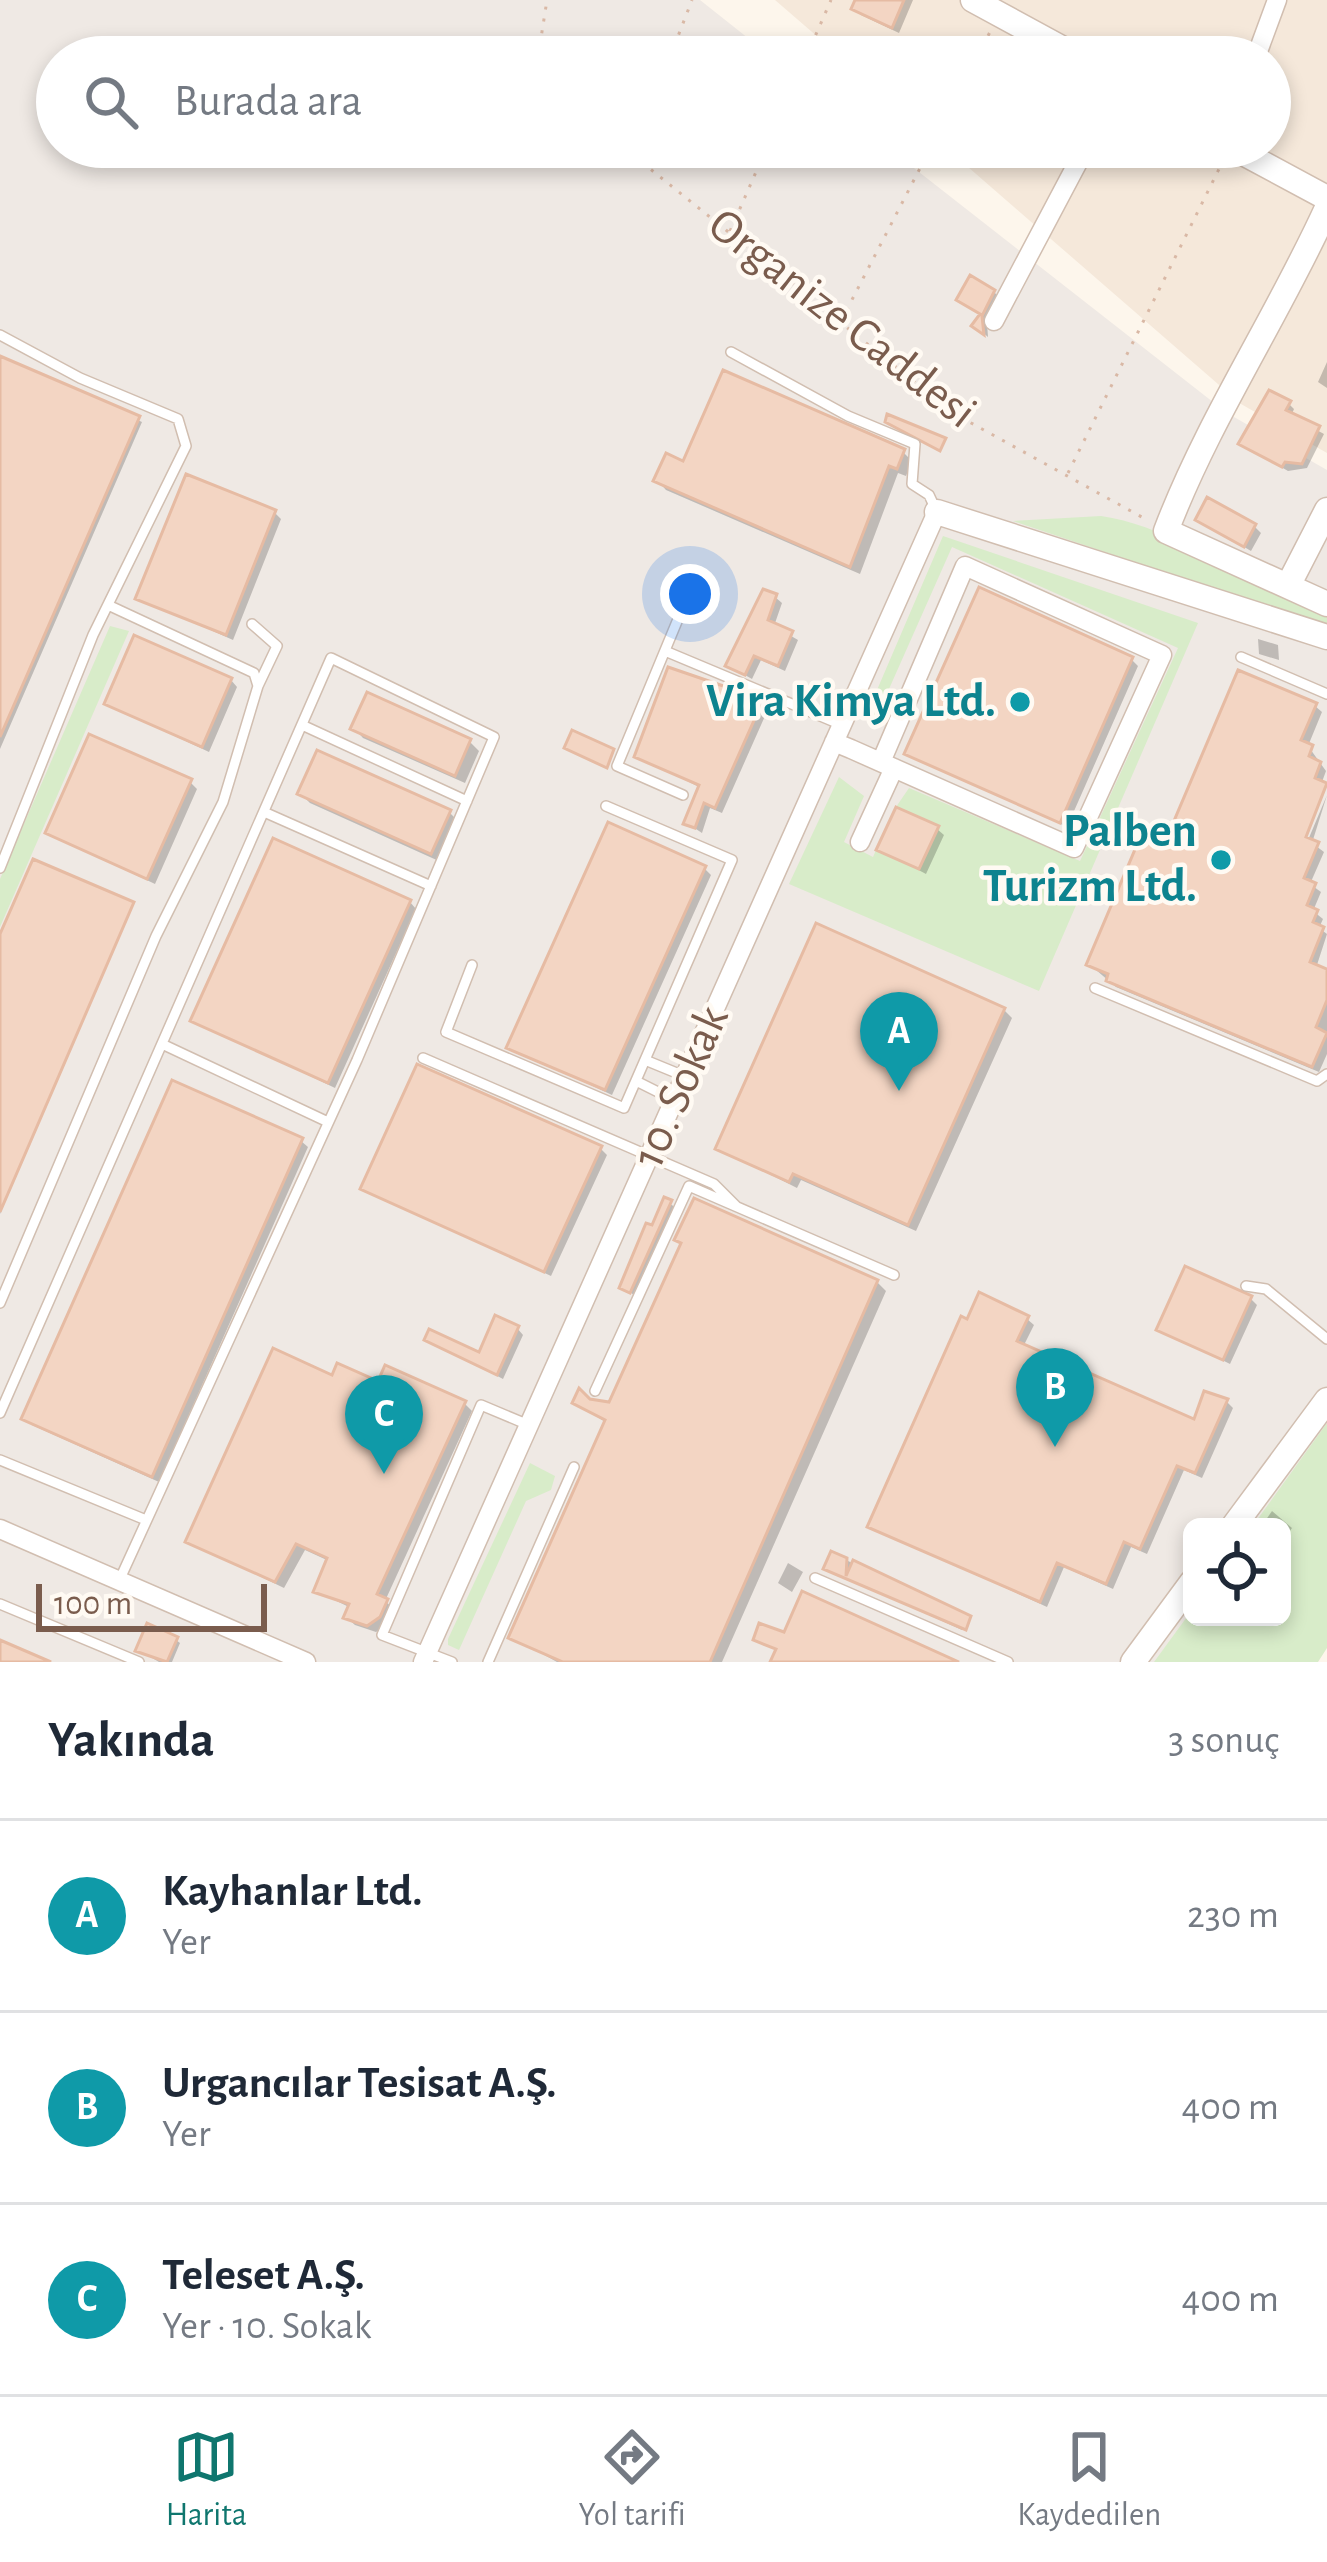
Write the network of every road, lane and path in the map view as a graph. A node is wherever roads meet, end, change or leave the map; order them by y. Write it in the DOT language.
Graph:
graph roads {
  1 [pos="548,0"];
  2 [pos="692,0"];
  3 [pos="831,0"];
  4 [pos="974,0"];
  5 [pos="1277,0"];
  6 [pos="1000,13"];
  7 [pos="542,36"];
  8 [pos="678,36"];
  9 [pos="815,36"];
  10 [pos="988,36"];
  11 [pos="1041,36"];
  12 [pos="1264,36"];
  13 [pos="649,168"];
  14 [pos="758,168"];
  15 [pos="920,168"];
  16 [pos="1075,168"];
  17 [pos="1220,168"];
  18 [pos="1271,168"];
  19 [pos="1327,197"];
  20 [pos="1327,208"];
  21 [pos="730,233"];
  22 [pos="994,321"];
  23 [pos="841,322"];
  24 [pos="0,335"];
  25 [pos="731,352"];
  26 [pos="1066,476"];
  27 [pos="1327,510"];
  28 [pos="937,512"];
  29 [pos="1166,531"];
  30 [pos="1291,580"];
  31 [pos="108,604"];
  32 [pos="1327,604"];
  33 [pos="683,607"];
  34 [pos="251,624"];
  35 [pos="1327,637"];
  36 [pos="664,651"];
  37 [pos="1240,657"];
  38 [pos="258,686"];
  39 [pos="1327,694"];
  40 [pos="302,725"];
  41 [pos="838,733"];
  42 [pos="887,765"];
  43 [pos="683,795"];
  44 [pos="467,802"];
  45 [pos="606,806"];
  46 [pos="264,812"];
  47 [pos="860,842"];
  48 [pos="0,868"];
  49 [pos="431,886"];
  50 [pos="472,965"];
  51 [pos="1095,988"];
  52 [pos="162,1044"];
  53 [pos="423,1058"];
  54 [pos="645,1060"];
  55 [pos="1327,1074"];
  56 [pos="686,1077"];
  57 [pos="636,1081"];
  58 [pos="676,1100"];
  59 [pos="328,1122"];
  60 [pos="650,1156"];
  61 [pos="736,1206"];
  62 [pos="894,1275"];
  63 [pos="1246,1286"];
  64 [pos="0,1304"];
  65 [pos="1327,1339"];
  66 [pos="595,1390"];
  67 [pos="1327,1400"];
  68 [pos="0,1413"];
  69 [pos="531,1426"];
  70 [pos="0,1460"];
  71 [pos="574,1467"];
  72 [pos="1240,1518"];
  73 [pos="146,1520"];
  74 [pos="0,1529"];
  75 [pos="815,1578"];
  76 [pos="118,1581"];
  77 [pos="1183,1594"];
  78 [pos="0,1604"];
  79 [pos="426,1657"];
  80 [pos="302,1661"];
  81 [pos="139,1662"];
  82 [pos="452,1662"];
  83 [pos="488,1662"];
  84 [pos="1008,1662"];
  85 [pos="1133,1662"];
  1 -- 7 [label="path"];
  2 -- 8 [label="path"];
  3 -- 9 [label="path"];
  4 -- 6 [label="street"];
  5 -- 12 [label="street"];
  6 -- 10 [label="path"];
  6 -- 11 [label="street"];
  13 -- 21 [label="path, Organize Caddesi"];
  14 -- 21 [label="path"];
  15 -- 23 [label="path"];
  16 -- 22 [label="street"];
  17 -- 26 [label="path"];
  18 -- 19 [label="street"];
  20 -- 29 [label="street"];
  21 -- 23 [label="path, Organize Caddesi"];
  23 -- 26 [label="path, Organize Caddesi"];
  24 -- 31 [label="lane"];
  25 -- 28 [label="lane"];
  26 -- 29 [label="path, Organize Caddesi"];
  27 -- 30 [label="street"];
  28 -- 35 [label="street"];
  28 -- 41 [label="street, 10. Sokak"];
  29 -- 32 [label="street"];
  31 -- 38 [label="lane"];
  31 -- 48 [label="lane"];
  33 -- 36 [label="lane"];
  34 -- 38 [label="lane"];
  36 -- 41 [label="lane"];
  36 -- 43 [label="lane"];
  37 -- 39 [label="lane"];
  38 -- 64 [label="lane"];
  40 -- 44 [label="lane"];
  40 -- 44 [label="lane"];
  40 -- 46 [label="lane"];
  41 -- 42 [label="street"];
  41 -- 56 [label="street, 10. Sokak"];
  42 -- 42 [label="street"];
  42 -- 47 [label="street"];
  44 -- 49 [label="lane"];
  45 -- 54 [label="lane"];
  46 -- 49 [label="lane"];
  46 -- 52 [label="lane"];
  49 -- 59 [label="lane"];
  50 -- 57 [label="lane"];
  51 -- 55 [label="lane"];
  52 -- 59 [label="lane"];
  52 -- 68 [label="lane"];
  53 -- 60 [label="lane"];
  54 -- 56 [label="lane"];
  54 -- 57 [label="lane"];
  56 -- 58 [label="street, 10. Sokak"];
  57 -- 58 [label="lane"];
  58 -- 60 [label="street, 10. Sokak"];
  59 -- 73 [label="lane"];
  60 -- 61 [label="lane"];
  60 -- 69 [label="street, 10. Sokak"];
  61 -- 62 [label="lane"];
  61 -- 66 [label="lane"];
  63 -- 65 [label="lane"];
  67 -- 72 [label="street"];
  69 -- 79 [label="street, 10. Sokak"];
  69 -- 79 [label="lane"];
  70 -- 73 [label="lane"];
  71 -- 83 [label="lane"];
  73 -- 76 [label="lane"];
  74 -- 76 [label="street"];
  75 -- 84 [label="lane"];
  76 -- 80 [label="street"];
  77 -- 85 [label="street"];
  78 -- 81 [label="lane"];
  79 -- 82 [label="lane"];
}
